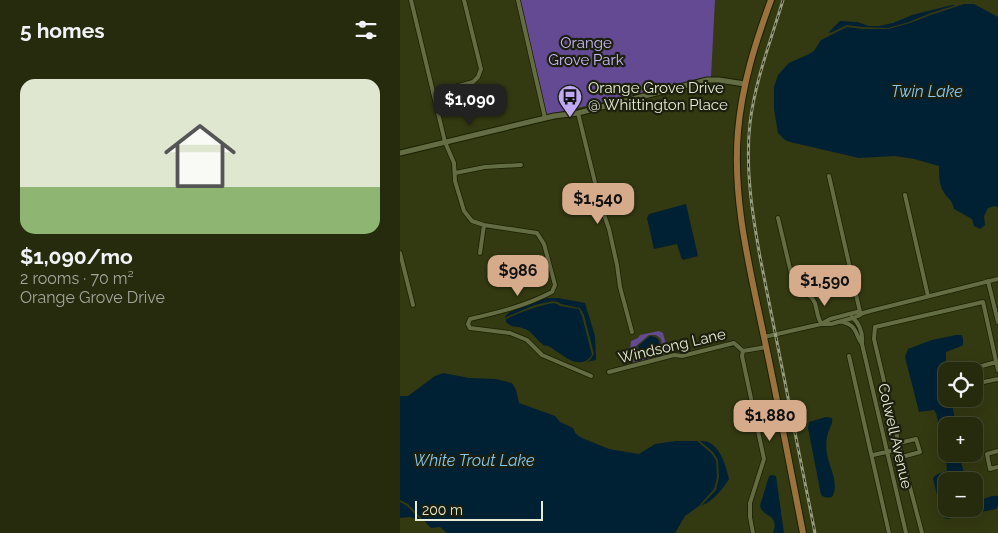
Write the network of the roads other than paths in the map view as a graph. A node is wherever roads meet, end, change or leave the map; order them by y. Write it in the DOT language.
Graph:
graph roads {
  1 [pos="411,0"];
  2 [pos="464,0"];
  3 [pos="518,0"];
  4 [pos="771,0"];
  5 [pos="745,84"];
  6 [pos="433,93"];
  7 [pos="578,113"];
  8 [pos="545,118"];
  9 [pos="445,142"];
  10 [pos="400,154"];
  11 [pos="521,165"];
  12 [pos="455,173"];
  13 [pos="828,176"];
  14 [pos="905,195"];
  15 [pos="778,218"];
  16 [pos="484,225"];
  17 [pos="400,253"];
  18 [pos="480,253"];
  19 [pos="998,279"];
  20 [pos="988,281"];
  21 [pos="928,296"];
  22 [pos="413,305"];
  23 [pos="997,311"];
  24 [pos="861,313"];
  25 [pos="847,315"];
  26 [pos="853,318"];
  27 [pos="841,321"];
  28 [pos="998,322"];
  29 [pos="822,324"];
  30 [pos="632,332"];
  31 [pos="764,337"];
  32 [pos="862,344"];
  33 [pos="766,347"];
  34 [pos="743,351"];
  35 [pos="849,356"];
  36 [pos="996,362"];
  37 [pos="983,366"];
  38 [pos="998,370"];
  39 [pos="609,372"];
  40 [pos="591,376"];
  41 [pos="998,379"];
  42 [pos="983,382"];
  43 [pos="899,443"];
  44 [pos="900,449"];
  45 [pos="888,451"];
  46 [pos="998,451"];
  47 [pos="872,455"];
  48 [pos="902,457"];
  49 [pos="998,467"];
  50 [pos="753,533"];
  51 [pos="803,533"];
  52 [pos="889,533"];
  53 [pos="906,533"];
  54 [pos="922,533"];
  1 -- 6 [label="street"];
  2 -- 6 [label="street"];
  3 -- 8 [label="street"];
  4 -- 5 [label="main road"];
  5 -- 7 [label="street"];
  5 -- 31 [label="main road"];
  6 -- 9 [label="street"];
  7 -- 8 [label="street"];
  7 -- 30 [label="street"];
  8 -- 9 [label="street"];
  9 -- 10 [label="street"];
  9 -- 12 [label="street"];
  11 -- 12 [label="street"];
  12 -- 16 [label="street"];
  13 -- 24 [label="street"];
  14 -- 21 [label="street"];
  15 -- 29 [label="street"];
  16 -- 18 [label="street"];
  16 -- 40 [label="street"];
  17 -- 22 [label="street"];
  19 -- 20 [label="street"];
  20 -- 21 [label="street"];
  20 -- 23 [label="street"];
  21 -- 24 [label="street"];
  23 -- 28 [label="street"];
  24 -- 25 [label="street"];
  24 -- 26 [label="street"];
  25 -- 26 [label="street"];
  25 -- 29 [label="street"];
  26 -- 27 [label="street"];
  26 -- 32 [label="street, Colwell Avenue"];
  27 -- 29 [label="street"];
  27 -- 32 [label="street, Colwell Avenue"];
  29 -- 31 [label="street"];
  31 -- 33 [label="main road"];
  32 -- 45 [label="street, Colwell Avenue"];
  33 -- 34 [label="street, Windsong Lane"];
  33 -- 51 [label="main road"];
  34 -- 39 [label="street, Windsong Lane"];
  34 -- 50 [label="street"];
  35 -- 47 [label="street"];
  36 -- 37 [label="street"];
  36 -- 38 [label="street"];
  36 -- 43 [label="street"];
  41 -- 42 [label="street"];
  43 -- 44 [label="street"];
  43 -- 48 [label="street"];
  44 -- 45 [label="street"];
  44 -- 48 [label="street"];
  45 -- 47 [label="street"];
  45 -- 53 [label="street, Colwell Avenue"];
  46 -- 49 [label="street"];
  47 -- 52 [label="street"];
  48 -- 54 [label="street"];
}
